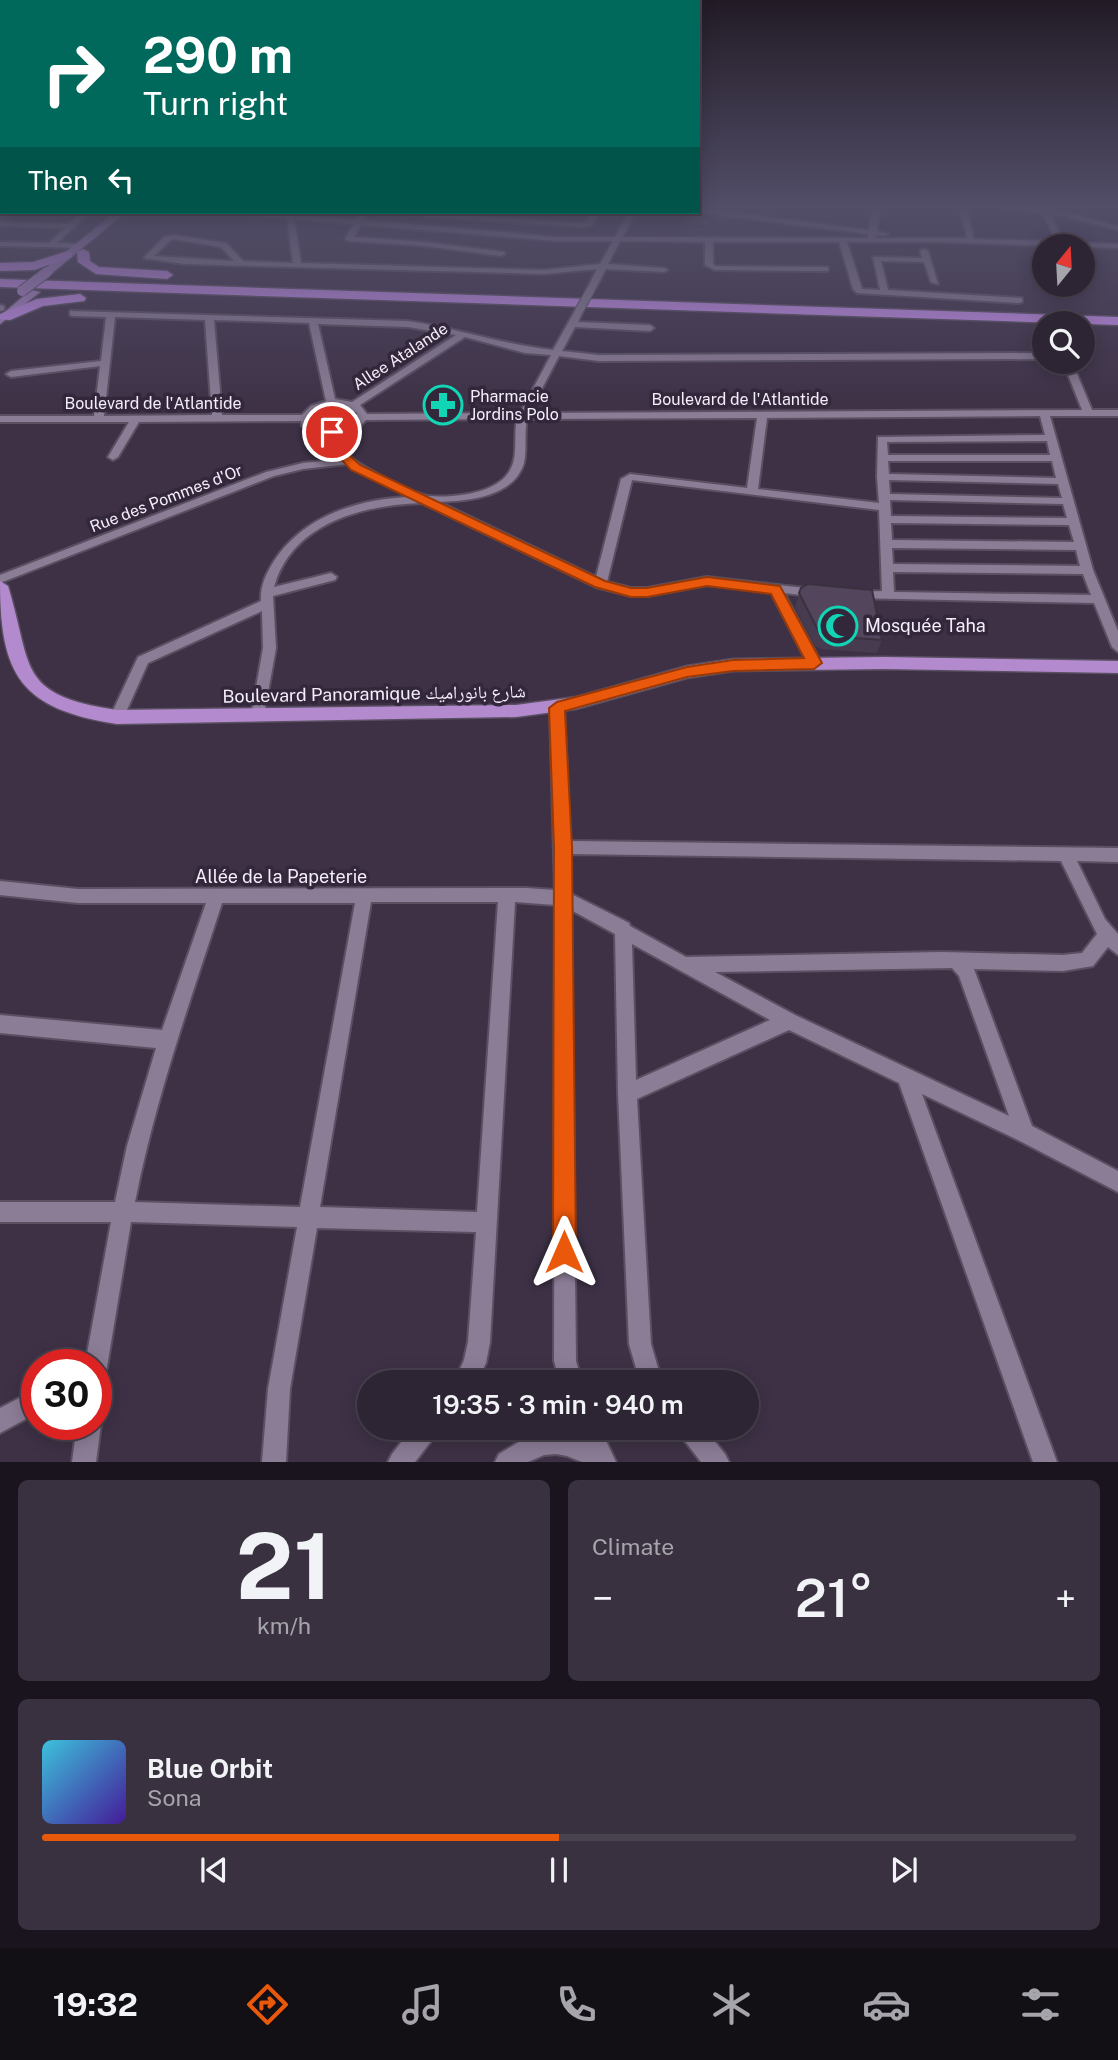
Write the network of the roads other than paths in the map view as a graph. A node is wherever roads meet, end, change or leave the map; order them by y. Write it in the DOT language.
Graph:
graph roads {
  1 [pos="44,276"];
  2 [pos="54,276"];
  3 [pos="169,276"];
  4 [pos="597,276"];
  5 [pos="853,276"];
  6 [pos="881,276"];
  7 [pos="933,276"];
  8 [pos="0,277"];
  9 [pos="935,282"];
  10 [pos="0,283"];
  11 [pos="295,287"];
  12 [pos="269,292"];
  13 [pos="885,293"];
  14 [pos="29,294"];
  15 [pos="56,299"];
  16 [pos="1020,300"];
  17 [pos="1,311"];
  18 [pos="73,313"];
  19 [pos="111,314"];
  20 [pos="1118,314"];
  21 [pos="209,317"];
  22 [pos="313,321"];
  23 [pos="1118,321"];
  24 [pos="571,324"];
  25 [pos="650,328"];
  26 [pos="464,334"];
  27 [pos="555,354"];
  28 [pos="1032,356"];
  29 [pos="104,363"];
  30 [pos="11,374"];
  31 [pos="1072,374"];
  32 [pos="331,402"];
  33 [pos="353,405"];
  34 [pos="1044,413"];
  35 [pos="1088,413"];
  36 [pos="1118,413"];
  37 [pos="762,415"];
  38 [pos="362,416"];
  39 [pos="523,416"];
  40 [pos="99,418"];
  41 [pos="136,418"];
  42 [pos="217,418"];
  43 [pos="306,418"];
  44 [pos="0,419"];
  45 [pos="337,432"];
  46 [pos="1051,438"];
  47 [pos="113,457"];
  48 [pos="882,458"];
  49 [pos="1056,458"];
  50 [pos="346,461"];
  51 [pos="883,477"];
  52 [pos="1063,481"];
  53 [pos="752,491"];
  54 [pos="424,499"];
  55 [pos="1068,501"];
  56 [pos="884,508"];
  57 [pos="1074,522"];
  58 [pos="885,544"];
  59 [pos="1081,546"];
  60 [pos="886,568"];
  61 [pos="1087,570"];
  62 [pos="331,577"];
  63 [pos="0,579"];
  64 [pos="600,584"];
  65 [pos="0,586"];
  66 [pos="776,590"];
  67 [pos="888,596"];
  68 [pos="267,598"];
  69 [pos="1097,599"];
  70 [pos="1118,647"];
  71 [pos="814,663"];
  72 [pos="1118,667"];
  73 [pos="557,708"];
  74 [pos="258,716"];
  75 [pos="117,717"];
  76 [pos="563,847"];
  77 [pos="1066,854"];
  78 [pos="1118,855"];
  79 [pos="0,888"];
  80 [pos="507,895"];
  81 [pos="216,896"];
  82 [pos="364,896"];
  83 [pos="563,898"];
  84 [pos="623,928"];
  85 [pos="1113,941"];
  86 [pos="957,962"];
  87 [pos="684,965"];
  88 [pos="789,1021"];
  89 [pos="0,1024"];
  90 [pos="169,1040"];
  91 [pos="906,1076"];
  92 [pos="627,1094"];
  93 [pos="1025,1133"];
  94 [pos="1118,1182"];
  95 [pos="0,1212"];
  96 [pos="122,1212"];
  97 [pos="307,1219"];
  98 [pos="487,1222"];
  99 [pos="99,1349"];
  100 [pos="471,1370"];
  101 [pos="565,1370"];
  102 [pos="648,1370"];
  103 [pos="21,1409"];
  104 [pos="0,1421"];
  105 [pos="87,1440"];
  106 [pos="417,1440"];
  107 [pos="532,1440"];
  108 [pos="551,1440"];
  109 [pos="594,1440"];
  110 [pos="699,1440"];
  111 [pos="84,1461"];
  112 [pos="274,1461"];
  113 [pos="400,1461"];
  114 [pos="507,1461"];
  115 [pos="604,1461"];
  116 [pos="717,1461"];
  117 [pos="1045,1461"];
  1 -- 14 [label="main road, bridge"];
  2 -- 14 [label="main road"];
  3 -- 11 [label="highway"];
  4 -- 24 [label="street, bridge"];
  5 -- 13 [label="street"];
  6 -- 13 [label="street"];
  7 -- 9 [label="street"];
  8 -- 11 [label="highway"];
  10 -- 12 [label="highway"];
  11 -- 20 [label="highway"];
  12 -- 15 [label="highway"];
  12 -- 23 [label="highway"];
  13 -- 16 [label="street"];
  14 -- 15 [label="highway"];
  14 -- 17 [label="main road"];
  15 -- 17 [label="highway"];
  18 -- 19 [label="street"];
  19 -- 21 [label="street"];
  19 -- 29 [label="street"];
  21 -- 22 [label="street"];
  21 -- 42 [label="street"];
  22 -- 26 [label="street"];
  22 -- 32 [label="street"];
  24 -- 25 [label="street"];
  24 -- 27 [label="street"];
  26 -- 27 [label="street"];
  26 -- 33 [label="street, Allee Atalande"];
  27 -- 28 [label="street"];
  27 -- 39 [label="street"];
  29 -- 30 [label="street"];
  29 -- 40 [label="street"];
  31 -- 35 [label="street"];
  32 -- 33 [label="street"];
  32 -- 43 [label="street"];
  33 -- 38 [label="street"];
  34 -- 35 [label="street, Boulevard de l'Atlantide"];
  34 -- 37 [label="street, Boulevard de l'Atlantide"];
  34 -- 46 [label="street"];
  35 -- 36 [label="street, Boulevard de l'Atlantide"];
  37 -- 39 [label="street, Boulevard de l'Atlantide"];
  37 -- 53 [label="street"];
  38 -- 39 [label="street, Boulevard de l'Atlantide"];
  38 -- 45 [label="street"];
  39 -- 54 [label="street"];
  40 -- 41 [label="street, Boulevard de l'Atlantide"];
  40 -- 44 [label="street, Boulevard de l'Atlantide"];
  41 -- 42 [label="street, Boulevard de l'Atlantide"];
  41 -- 47 [label="street"];
  42 -- 43 [label="street, Boulevard de l'Atlantide"];
  43 -- 45 [label="street"];
  45 -- 50 [label="street"];
  46 -- 48 [label="street"];
  46 -- 49 [label="street"];
  48 -- 49 [label="street"];
  48 -- 51 [label="street"];
  49 -- 52 [label="street"];
  50 -- 54 [label="street"];
  50 -- 63 [label="street, Rue des Pommes d'Or"];
  51 -- 52 [label="street"];
  51 -- 56 [label="street"];
  52 -- 55 [label="street"];
  53 -- 56 [label="street"];
  53 -- 64 [label="street"];
  54 -- 64 [label="street"];
  54 -- 68 [label="street"];
  55 -- 56 [label="street"];
  55 -- 57 [label="street"];
  56 -- 57 [label="street"];
  56 -- 58 [label="street"];
  57 -- 59 [label="street"];
  58 -- 59 [label="street"];
  58 -- 60 [label="street"];
  59 -- 61 [label="street"];
  60 -- 61 [label="street"];
  60 -- 67 [label="street"];
  61 -- 69 [label="street"];
  62 -- 68 [label="street"];
  64 -- 66 [label="street"];
  65 -- 75 [label="main road, Boulevard Panoramique شارع بانوراميك"];
  66 -- 67 [label="street"];
  66 -- 71 [label="street"];
  67 -- 69 [label="street"];
  68 -- 74 [label="street"];
  68 -- 75 [label="street"];
  69 -- 70 [label="street"];
  71 -- 72 [label="main road, Boulevard Panoramique شارع بانوراميك"];
  71 -- 73 [label="main road, Boulevard Panoramique شارع بانوراميك"];
  73 -- 74 [label="main road, Boulevard Panoramique شارع بانوراميك"];
  73 -- 76 [label="street"];
  74 -- 75 [label="main road, Boulevard Panoramique شارع بانوراميك"];
  76 -- 77 [label="street"];
  76 -- 83 [label="street"];
  77 -- 78 [label="street"];
  77 -- 85 [label="street"];
  79 -- 81 [label="street, Allée de la Papeterie"];
  80 -- 82 [label="street, Allée de la Papeterie"];
  80 -- 83 [label="street, Allée de la Papeterie"];
  80 -- 98 [label="street"];
  81 -- 82 [label="street, Allée de la Papeterie"];
  81 -- 90 [label="street"];
  82 -- 97 [label="street"];
  83 -- 84 [label="street"];
  83 -- 101 [label="street"];
  84 -- 87 [label="street"];
  84 -- 92 [label="street"];
  85 -- 86 [label="street"];
  86 -- 87 [label="street"];
  86 -- 93 [label="street"];
  87 -- 88 [label="street"];
  88 -- 91 [label="street"];
  88 -- 92 [label="street"];
  89 -- 90 [label="street"];
  90 -- 96 [label="street"];
  91 -- 93 [label="street"];
  91 -- 117 [label="street"];
  92 -- 102 [label="street"];
  93 -- 94 [label="street"];
  95 -- 96 [label="street"];
  96 -- 97 [label="street"];
  96 -- 99 [label="street"];
  97 -- 98 [label="street"];
  97 -- 112 [label="street"];
  98 -- 100 [label="street"];
  103 -- 104 [label="street"];
  105 -- 111 [label="street"];
  106 -- 113 [label="street"];
  107 -- 114 [label="street"];
  108 -- 115 [label="street"];
  109 -- 115 [label="street"];
  110 -- 116 [label="street"];
}
